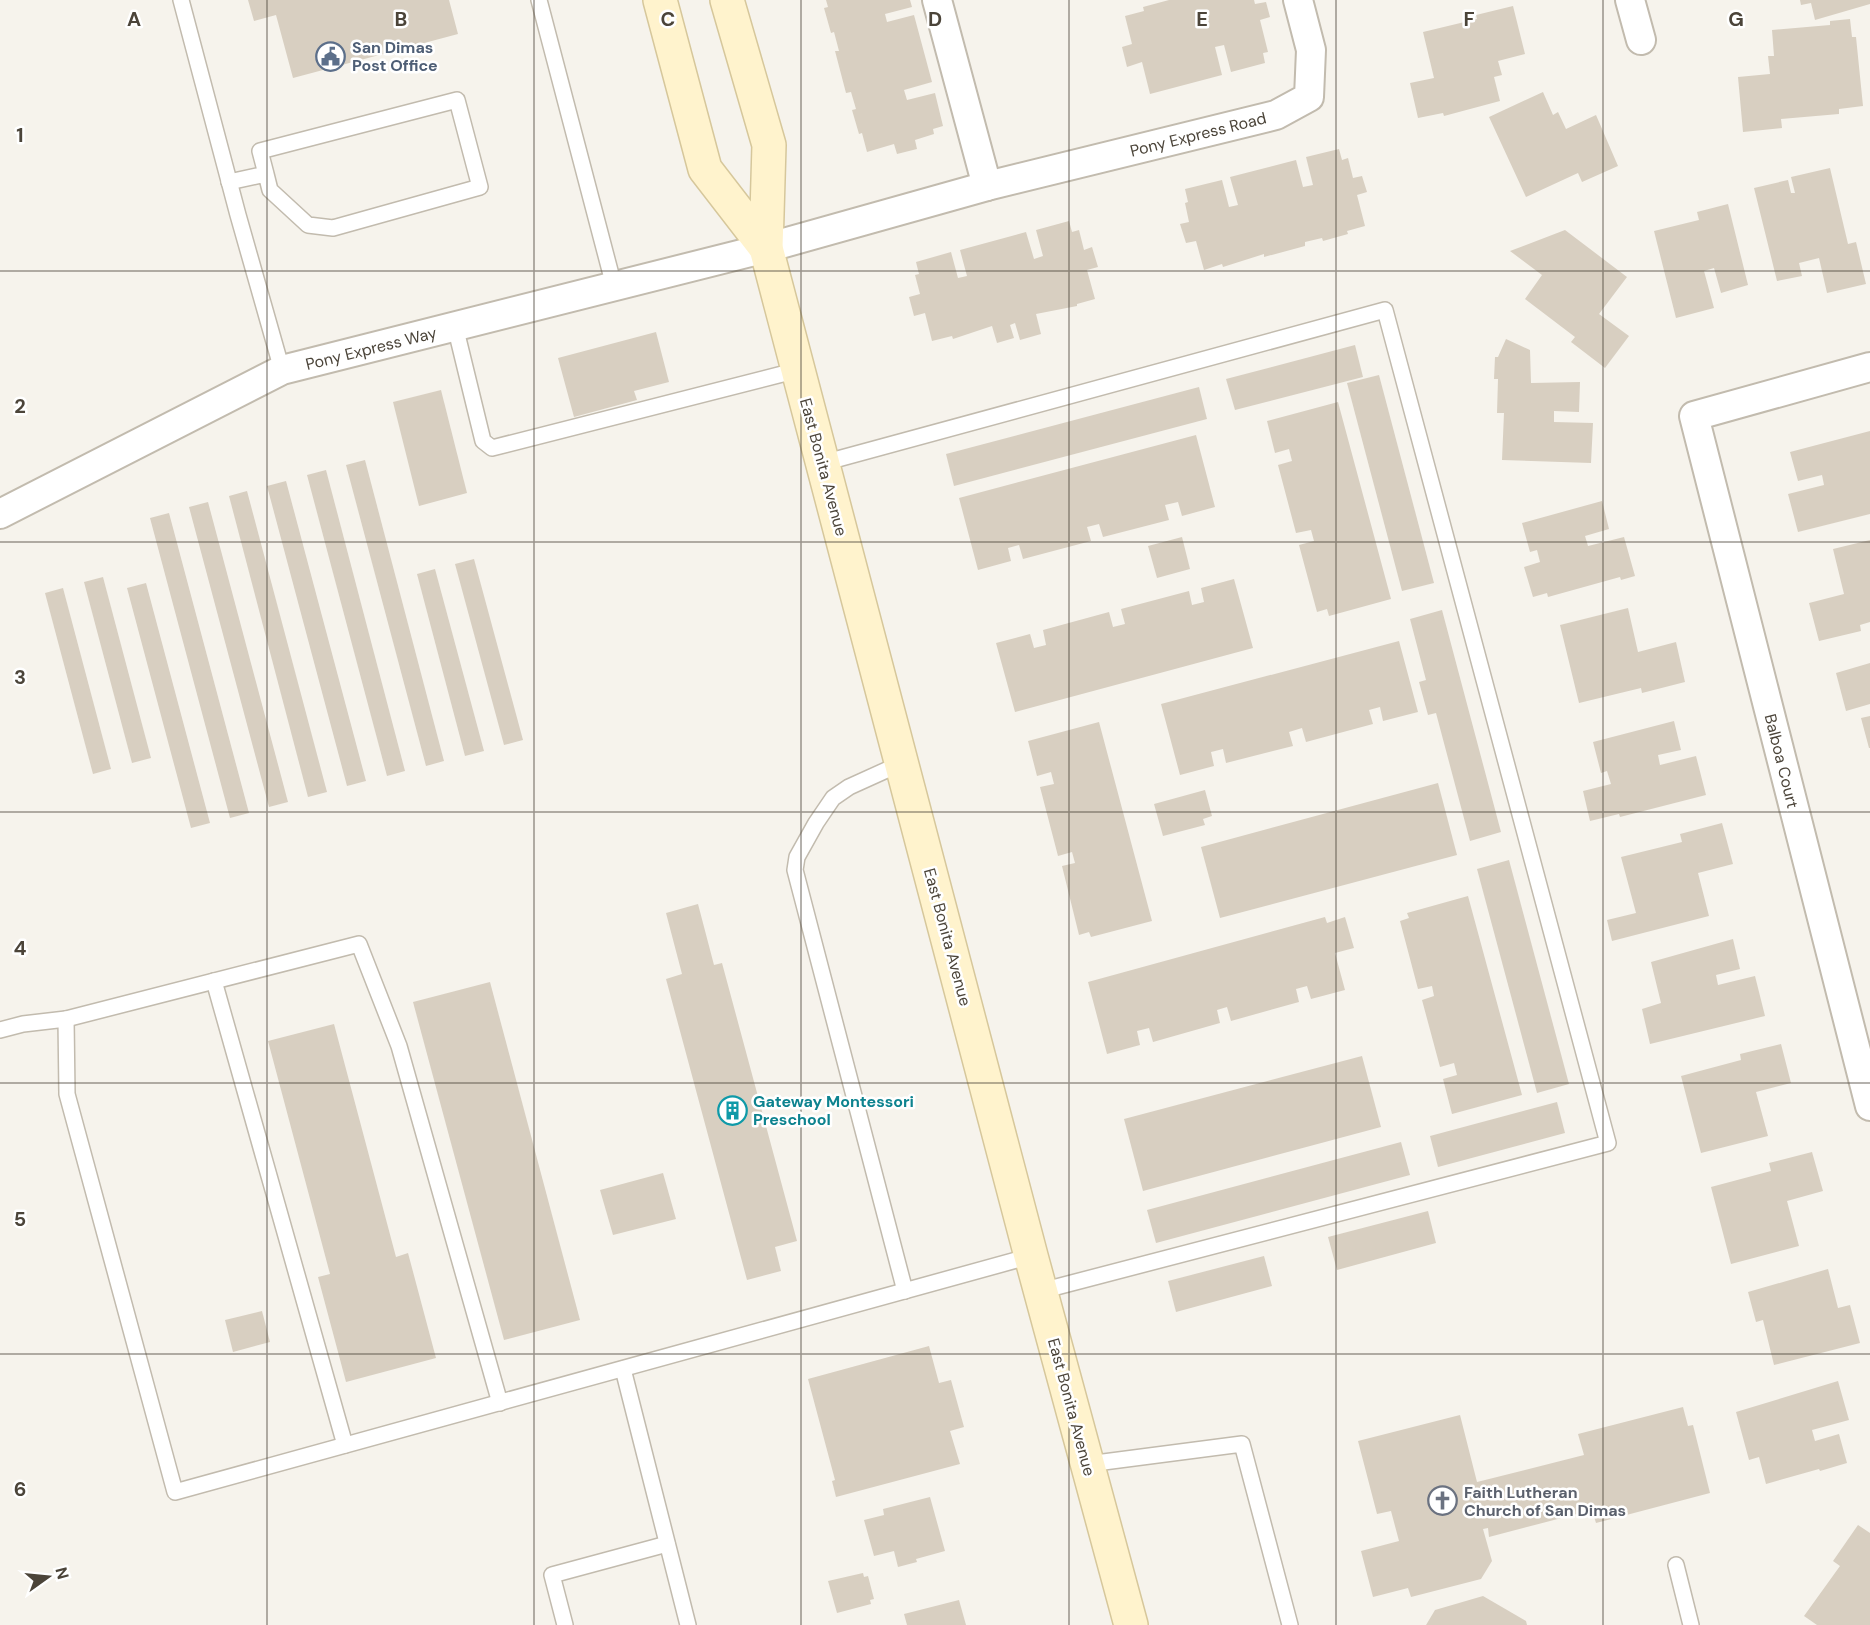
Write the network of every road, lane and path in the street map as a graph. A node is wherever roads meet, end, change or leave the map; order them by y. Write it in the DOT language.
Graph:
graph roads {
  1 [pos="181,0"];
  2 [pos="538,0"];
  3 [pos="660,0"];
  4 [pos="728,0"];
  5 [pos="937,0"];
  6 [pos="1298,0"];
  7 [pos="1630,0"];
  8 [pos="1641,40"];
  9 [pos="266,174"];
  10 [pos="230,182"];
  11 [pos="987,186"];
  12 [pos="766,248"];
  13 [pos="614,286"];
  14 [pos="455,326"];
  15 [pos="1870,367"];
  16 [pos="282,370"];
  17 [pos="798,370"];
  18 [pos="823,463"];
  19 [pos="0,514"];
  20 [pos="902,763"];
  21 [pos="214,981"];
  22 [pos="66,1019"];
  23 [pos="0,1030"];
  24 [pos="1870,1106"];
  25 [pos="1031,1256"];
  26 [pos="905,1291"];
  27 [pos="1041,1291"];
  28 [pos="623,1369"];
  29 [pos="500,1403"];
  30 [pos="345,1445"];
  31 [pos="1088,1464"];
  32 [pos="667,1544"];
  33 [pos="1676,1565"];
  34 [pos="565,1625"];
  35 [pos="688,1625"];
  36 [pos="1131,1625"];
  37 [pos="1290,1625"];
  38 [pos="1691,1625"];
  1 -- 10 [label="lane"];
  2 -- 13 [label="lane"];
  3 -- 12 [label="main road, East Bonita Avenue"];
  4 -- 12 [label="main road, East Bonita Avenue"];
  5 -- 11 [label="street"];
  6 -- 11 [label="street, Pony Express Road"];
  7 -- 8 [label="street"];
  9 -- 9 [label="lane"];
  9 -- 10 [label="lane"];
  10 -- 16 [label="lane"];
  11 -- 12 [label="street, Pony Express Road"];
  12 -- 13 [label="street, Pony Express Way"];
  12 -- 17 [label="main road, East Bonita Avenue"];
  13 -- 14 [label="street, Pony Express Way"];
  14 -- 16 [label="street, Pony Express Way"];
  14 -- 17 [label="lane"];
  15 -- 24 [label="street, Balboa Court"];
  16 -- 19 [label="street, Pony Express Way"];
  17 -- 18 [label="main road, East Bonita Avenue"];
  18 -- 20 [label="main road, East Bonita Avenue"];
  18 -- 27 [label="lane"];
  20 -- 25 [label="main road, East Bonita Avenue"];
  20 -- 26 [label="lane"];
  21 -- 22 [label="lane"];
  21 -- 29 [label="lane"];
  21 -- 30 [label="lane"];
  22 -- 23 [label="lane"];
  22 -- 30 [label="lane"];
  25 -- 26 [label="lane"];
  25 -- 27 [label="main road, East Bonita Avenue"];
  26 -- 28 [label="lane"];
  27 -- 31 [label="main road, East Bonita Avenue"];
  28 -- 29 [label="lane"];
  28 -- 32 [label="lane"];
  29 -- 30 [label="lane"];
  31 -- 36 [label="main road, East Bonita Avenue"];
  31 -- 37 [label="lane"];
  32 -- 34 [label="lane"];
  32 -- 35 [label="lane"];
  33 -- 38 [label="lane"];
}
